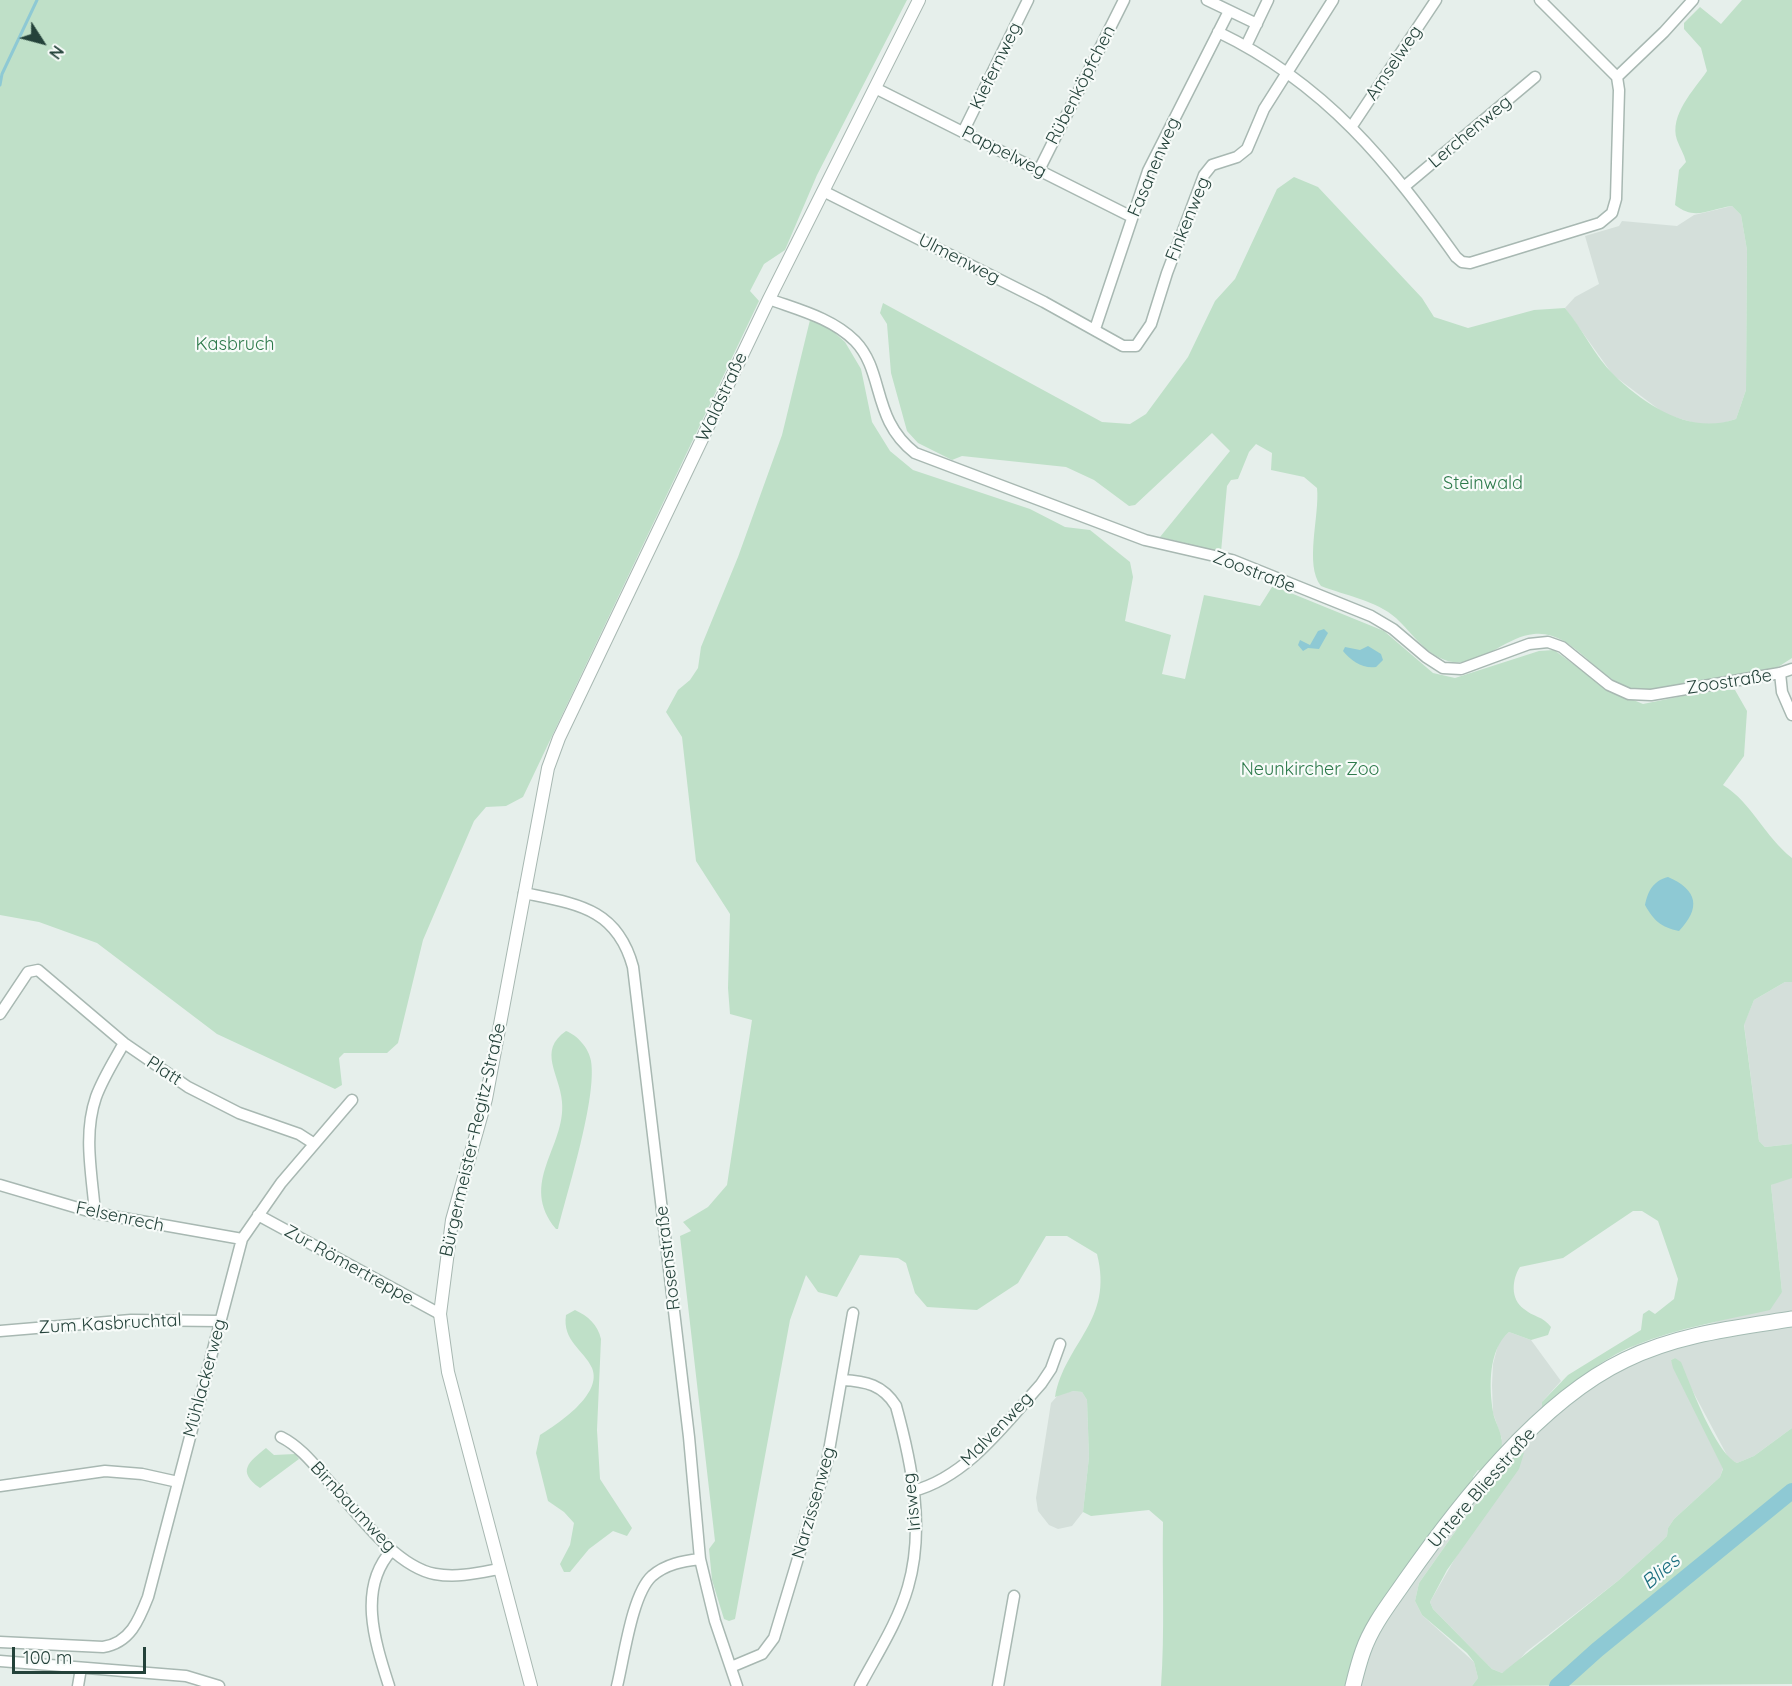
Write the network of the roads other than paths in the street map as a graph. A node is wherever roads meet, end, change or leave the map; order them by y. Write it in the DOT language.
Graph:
graph roads {
  1 [pos="919,0"];
  2 [pos="1028,0"];
  3 [pos="1124,0"];
  4 [pos="1207,0"];
  5 [pos="1268,0"];
  6 [pos="1333,0"];
  7 [pos="1436,0"];
  8 [pos="1540,0"];
  9 [pos="1688,2"];
  10 [pos="1229,11"];
  11 [pos="1257,24"];
  12 [pos="1218,32"];
  13 [pos="1246,46"];
  14 [pos="1286,74"];
  15 [pos="1535,77"];
  16 [pos="1617,77"];
  17 [pos="875,88"];
  18 [pos="1352,126"];
  19 [pos="963,132"];
  20 [pos="1039,170"];
  21 [pos="1405,186"];
  22 [pos="823,191"];
  23 [pos="1132,217"];
  24 [pos="769,299"];
  25 [pos="1095,329"];
  26 [pos="1792,669"];
  27 [pos="1780,673"];
  28 [pos="1792,716"];
  29 [pos="540,801"];
  30 [pos="524,894"];
  31 [pos="0,1014"];
  32 [pos="124,1043"];
  33 [pos="352,1100"];
  34 [pos="314,1143"];
  35 [pos="0,1185"];
  36 [pos="95,1213"];
  37 [pos="258,1215"];
  38 [pos="242,1239"];
  39 [pos="853,1313"];
  40 [pos="440,1314"];
  41 [pos="1792,1319"];
  42 [pos="220,1321"];
  43 [pos="0,1331"];
  44 [pos="1060,1344"];
  45 [pos="842,1380"];
  46 [pos="281,1437"];
  47 [pos="178,1482"];
  48 [pos="0,1486"];
  49 [pos="913,1491"];
  50 [pos="392,1550"];
  51 [pos="700,1559"];
  52 [pos="499,1569"];
  53 [pos="1014,1596"];
  54 [pos="0,1642"];
  55 [pos="0,1661"];
  56 [pos="731,1667"];
  57 [pos="81,1668"];
  58 [pos="78,1686"];
  59 [pos="219,1686"];
  60 [pos="388,1686"];
  61 [pos="531,1686"];
  62 [pos="617,1686"];
  63 [pos="737,1686"];
  64 [pos="860,1686"];
  65 [pos="998,1686"];
  66 [pos="1353,1686"];
  1 -- 17 [label="street, Waldstraße"];
  2 -- 19 [label="street, Kiefernweg"];
  3 -- 20 [label="street, Rübenköpfchen"];
  4 -- 10 [label="street"];
  5 -- 11 [label="street"];
  6 -- 14 [label="street"];
  7 -- 18 [label="street, Amselweg"];
  8 -- 16 [label="street"];
  9 -- 16 [label="street"];
  10 -- 11 [label="street"];
  10 -- 12 [label="street, Fasanenweg"];
  11 -- 13 [label="street"];
  12 -- 13 [label="street"];
  12 -- 23 [label="street, Fasanenweg"];
  13 -- 14 [label="street"];
  14 -- 18 [label="street"];
  14 -- 25 [label="street, Finkenweg"];
  15 -- 21 [label="street, Lerchenweg"];
  16 -- 21 [label="street"];
  17 -- 19 [label="street, Pappelweg"];
  17 -- 22 [label="street, Waldstraße"];
  18 -- 21 [label="street"];
  19 -- 20 [label="street, Pappelweg"];
  20 -- 23 [label="street, Pappelweg"];
  22 -- 24 [label="street, Waldstraße"];
  22 -- 25 [label="street, Ulmenweg"];
  23 -- 25 [label="street, Fasanenweg"];
  24 -- 27 [label="street, Zoostraße"];
  24 -- 29 [label="street, Waldstraße"];
  26 -- 27 [label="street, Zoostraße"];
  27 -- 28 [label="street"];
  29 -- 30 [label="street, Bürgermeister-Regitz-Straße"];
  30 -- 40 [label="street, Bürgermeister-Regitz-Straße"];
  30 -- 51 [label="street, Rosenstraße"];
  31 -- 32 [label="street, Platt"];
  32 -- 34 [label="street, Platt"];
  32 -- 36 [label="street"];
  33 -- 34 [label="street, Mühlackerweg"];
  34 -- 37 [label="street, Mühlackerweg"];
  35 -- 36 [label="street, Felsenrech"];
  36 -- 38 [label="street, Felsenrech"];
  37 -- 38 [label="street, Mühlackerweg"];
  37 -- 40 [label="street, Zur Römertreppe"];
  38 -- 42 [label="street, Mühlackerweg"];
  39 -- 45 [label="street, Narzissenweg"];
  40 -- 52 [label="street, Bürgermeister-Regitz-Straße"];
  41 -- 66 [label="main road, Untere Bliesstraße"];
  42 -- 43 [label="street, Zum Kasbruchtal"];
  42 -- 47 [label="street, Mühlackerweg"];
  44 -- 49 [label="street, Malvenweg"];
  45 -- 49 [label="street, Irisweg"];
  45 -- 56 [label="street, Narzissenweg"];
  46 -- 50 [label="street, Birnbaumweg"];
  47 -- 48 [label="street"];
  47 -- 54 [label="street, Mühlackerweg"];
  49 -- 64 [label="street, Irisweg"];
  50 -- 52 [label="street, Birnbaumweg"];
  50 -- 60 [label="street"];
  51 -- 56 [label="street, Rosenstraße"];
  51 -- 62 [label="street"];
  52 -- 61 [label="street, Bürgermeister-Regitz-Straße"];
  53 -- 65 [label="street"];
  55 -- 57 [label="street"];
  56 -- 63 [label="street, Rosenstraße"];
  57 -- 58 [label="street"];
  57 -- 59 [label="street"];
}
